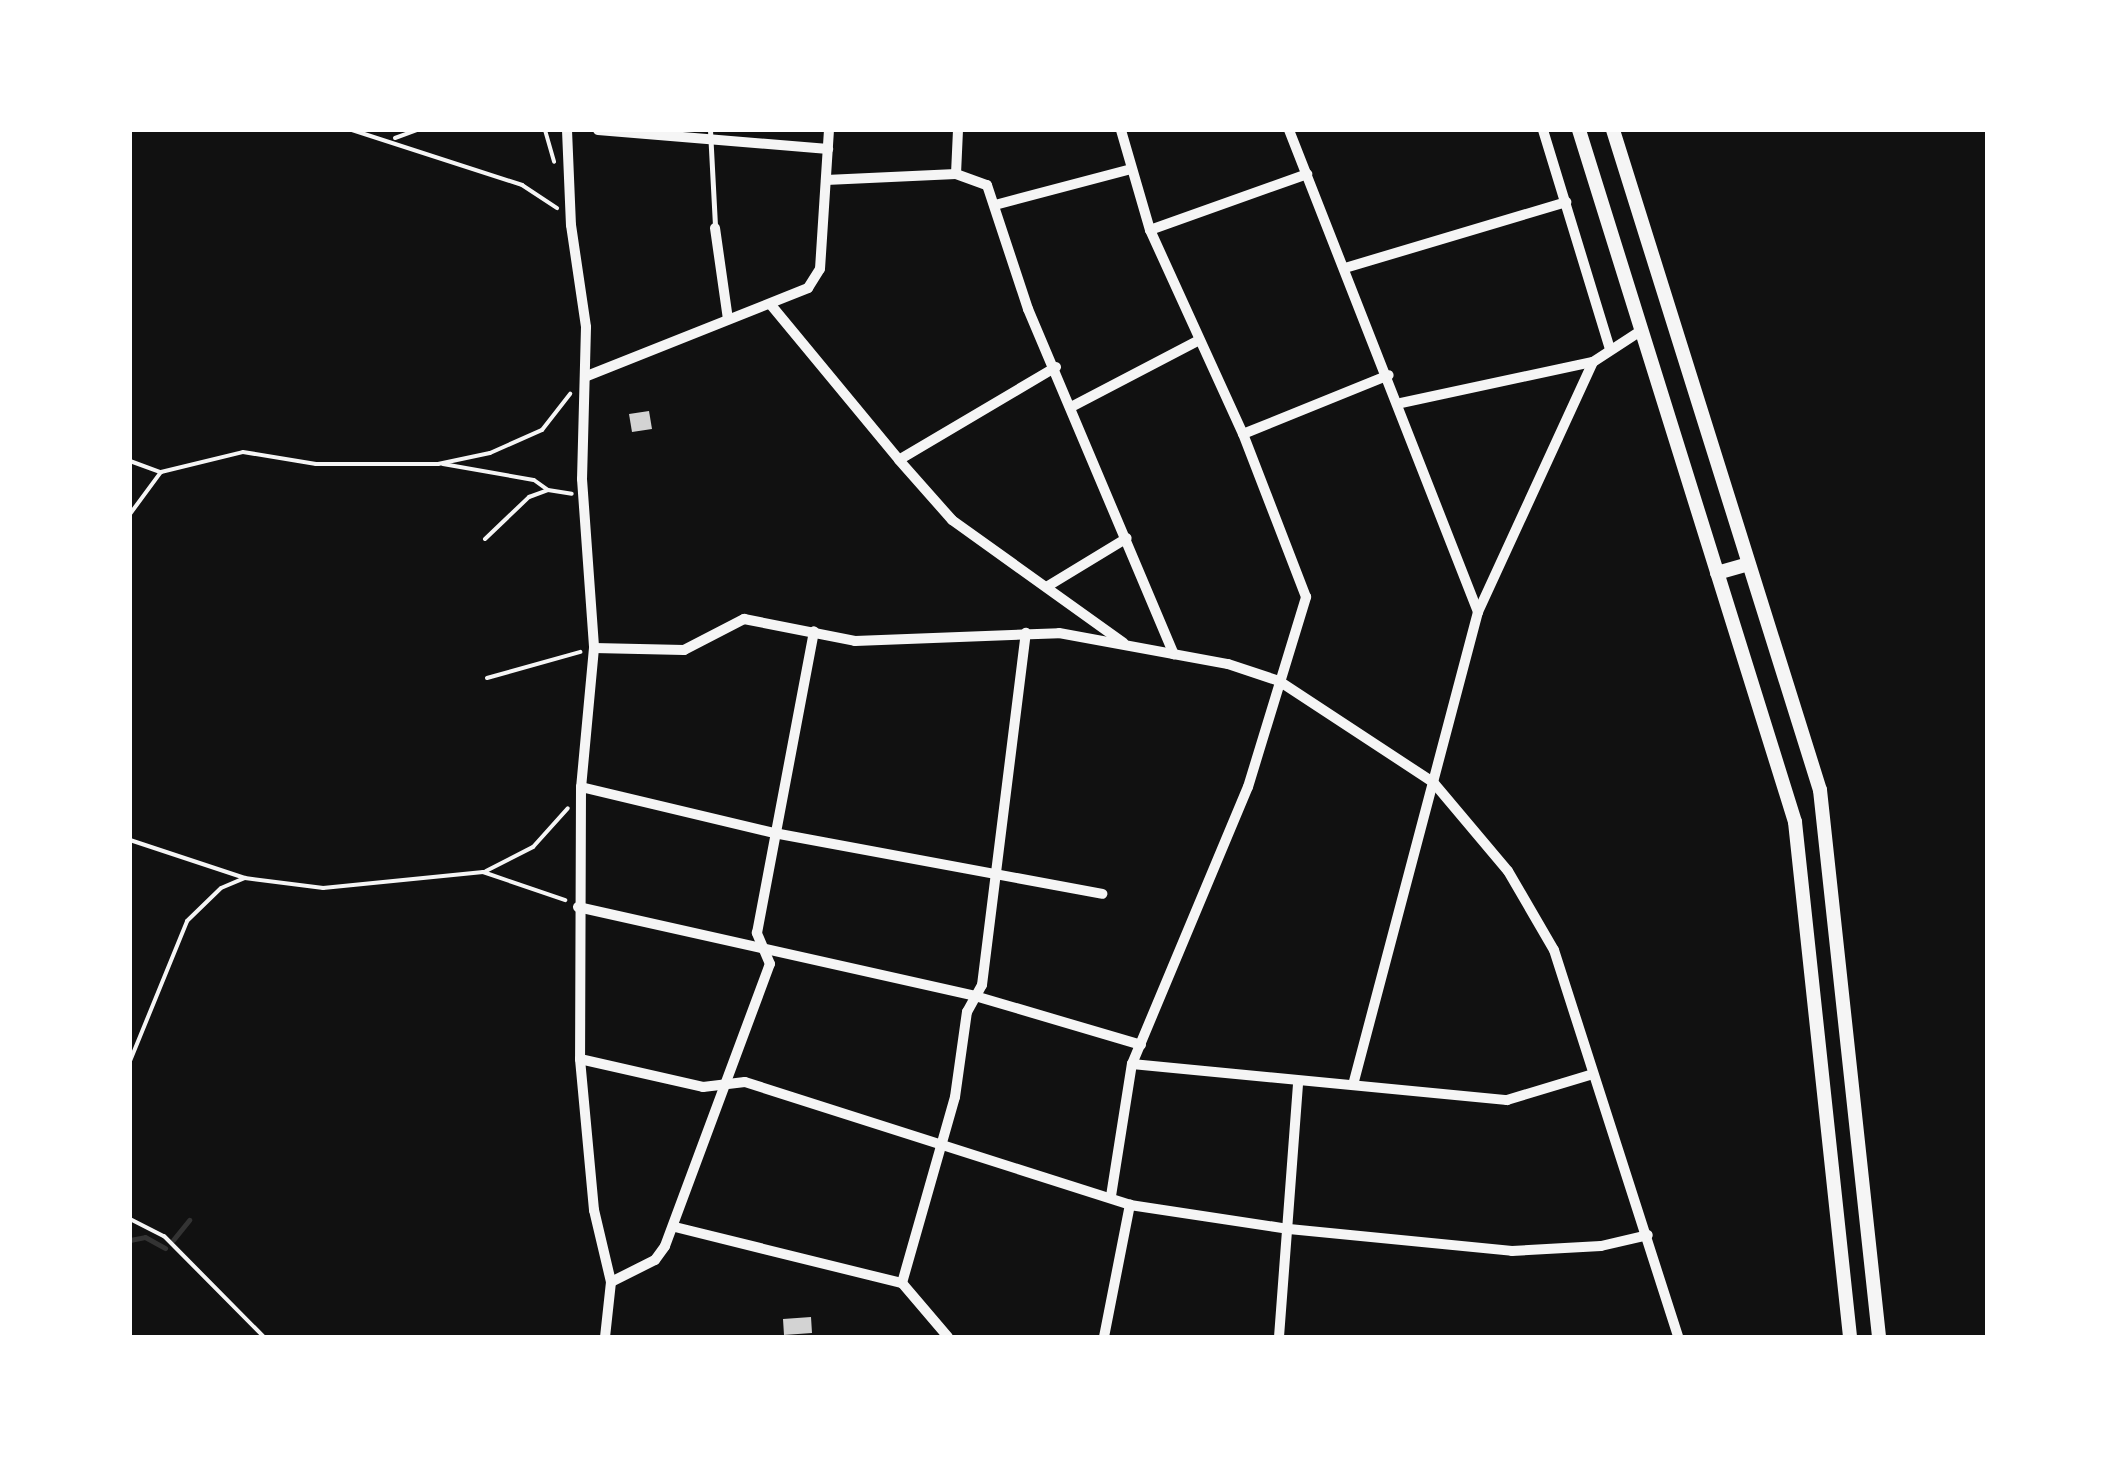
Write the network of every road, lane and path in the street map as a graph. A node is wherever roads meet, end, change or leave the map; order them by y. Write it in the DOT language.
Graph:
graph roads {
  1 [pos="352,130"];
  2 [pos="417,130"];
  3 [pos="567,130"];
  4 [pos="598,130"];
  5 [pos="829,130"];
  6 [pos="958,130"];
  7 [pos="1120,130"];
  8 [pos="1289,130"];
  9 [pos="1543,130"];
  10 [pos="1579,130"];
  11 [pos="1613,130"];
  12 [pos="710,136"];
  13 [pos="390,138"];
  14 [pos="828,149"];
  15 [pos="1130,169"];
  16 [pos="956,174"];
  17 [pos="1307,174"];
  18 [pos="826,180"];
  19 [pos="1566,202"];
  20 [pos="995,206"];
  21 [pos="571,225"];
  22 [pos="715,228"];
  23 [pos="1150,230"];
  24 [pos="1345,268"];
  25 [pos="771,305"];
  26 [pos="728,319"];
  27 [pos="1642,330"];
  28 [pos="1199,340"];
  29 [pos="1610,349"];
  30 [pos="1593,362"];
  31 [pos="1056,367"];
  32 [pos="1390,375"];
  33 [pos="588,376"];
  34 [pos="1401,403"];
  35 [pos="1073,406"];
  36 [pos="1244,434"];
  37 [pos="899,460"];
  38 [pos="130,461"];
  39 [pos="438,464"];
  40 [pos="161,472"];
  41 [pos="548,490"];
  42 [pos="583,496"];
  43 [pos="130,514"];
  44 [pos="1128,538"];
  45 [pos="486,539"];
  46 [pos="1748,564"];
  47 [pos="1717,572"];
  48 [pos="1048,586"];
  49 [pos="1478,612"];
  50 [pos="814,631"];
  51 [pos="1026,632"];
  52 [pos="1127,646"];
  53 [pos="594,648"];
  54 [pos="1174,654"];
  55 [pos="487,678"];
  56 [pos="1278,681"];
  57 [pos="1433,782"];
  58 [pos="581,787"];
  59 [pos="774,832"];
  60 [pos="130,840"];
  61 [pos="483,872"];
  62 [pos="999,877"];
  63 [pos="244,878"];
  64 [pos="1102,894"];
  65 [pos="578,907"];
  66 [pos="763,947"];
  67 [pos="975,996"];
  68 [pos="1141,1044"];
  69 [pos="580,1059"];
  70 [pos="130,1061"];
  71 [pos="1132,1064"];
  72 [pos="1594,1074"];
  73 [pos="1298,1082"];
  74 [pos="723,1085"];
  75 [pos="1354,1085"];
  76 [pos="943,1143"];
  77 [pos="1111,1196"];
  78 [pos="1130,1205"];
  79 [pos="130,1219"];
  80 [pos="674,1228"];
  81 [pos="1289,1229"];
  82 [pos="1648,1235"];
  83 [pos="611,1282"];
  84 [pos="902,1283"];
  85 [pos="264,1337"];
  86 [pos="605,1337"];
  87 [pos="948,1337"];
  88 [pos="1104,1337"];
  89 [pos="1278,1337"];
  90 [pos="1678,1337"];
  91 [pos="1850,1337"];
  92 [pos="1879,1337"];
  1 -- 13 [label="path"];
  2 -- 13 [label="path"];
  3 -- 21 [label="street"];
  4 -- 12 [label="street"];
  5 -- 14 [label="street"];
  6 -- 16 [label="street"];
  7 -- 15 [label="street"];
  8 -- 17 [label="street"];
  9 -- 19 [label="street"];
  10 -- 27 [label="street"];
  11 -- 46 [label="street"];
  12 -- 14 [label="street"];
  12 -- 22 [label="lane"];
  13 -- 21 [label="path"];
  14 -- 18 [label="street"];
  15 -- 20 [label="street"];
  15 -- 23 [label="street"];
  16 -- 18 [label="street"];
  16 -- 20 [label="street"];
  17 -- 23 [label="street"];
  17 -- 24 [label="street"];
  18 -- 25 [label="street"];
  19 -- 24 [label="street"];
  19 -- 29 [label="street"];
  20 -- 31 [label="street"];
  21 -- 33 [label="street"];
  22 -- 26 [label="street"];
  23 -- 28 [label="street"];
  24 -- 32 [label="street"];
  25 -- 26 [label="street"];
  25 -- 37 [label="street"];
  26 -- 33 [label="street"];
  27 -- 29 [label="street"];
  27 -- 47 [label="street"];
  28 -- 35 [label="street"];
  28 -- 36 [label="street"];
  29 -- 30 [label="street"];
  30 -- 34 [label="street"];
  30 -- 49 [label="street"];
  31 -- 35 [label="street"];
  31 -- 37 [label="street"];
  32 -- 34 [label="street"];
  32 -- 36 [label="street"];
  33 -- 39 [label="path"];
  33 -- 42 [label="street"];
  34 -- 49 [label="street"];
  35 -- 44 [label="street"];
  36 -- 56 [label="street"];
  37 -- 48 [label="street"];
  38 -- 40 [label="path"];
  39 -- 40 [label="path"];
  39 -- 41 [label="path"];
  40 -- 43 [label="path"];
  41 -- 42 [label="path"];
  41 -- 45 [label="path"];
  42 -- 53 [label="street"];
  44 -- 48 [label="street"];
  44 -- 54 [label="street"];
  46 -- 47 [label="street"];
  46 -- 92 [label="street"];
  47 -- 91 [label="street"];
  48 -- 52 [label="street"];
  49 -- 57 [label="street"];
  50 -- 51 [label="street"];
  50 -- 53 [label="street"];
  50 -- 59 [label="street"];
  51 -- 52 [label="street"];
  51 -- 62 [label="street"];
  52 -- 54 [label="street"];
  53 -- 55 [label="path"];
  53 -- 58 [label="street"];
  54 -- 56 [label="street"];
  56 -- 57 [label="street"];
  56 -- 68 [label="street"];
  57 -- 72 [label="street"];
  57 -- 75 [label="street"];
  58 -- 59 [label="street"];
  58 -- 61 [label="path"];
  58 -- 65 [label="street"];
  59 -- 62 [label="street"];
  59 -- 66 [label="street"];
  60 -- 63 [label="path"];
  61 -- 63 [label="path"];
  61 -- 65 [label="path"];
  62 -- 64 [label="street"];
  62 -- 67 [label="street"];
  63 -- 70 [label="path"];
  65 -- 66 [label="street"];
  65 -- 69 [label="street"];
  66 -- 67 [label="street"];
  66 -- 74 [label="street"];
  67 -- 68 [label="street"];
  67 -- 76 [label="street"];
  68 -- 71 [label="street"];
  69 -- 74 [label="street"];
  69 -- 83 [label="street"];
  71 -- 73 [label="street"];
  71 -- 77 [label="street"];
  72 -- 75 [label="street"];
  72 -- 82 [label="street"];
  73 -- 75 [label="street"];
  73 -- 81 [label="street"];
  74 -- 76 [label="street"];
  74 -- 80 [label="street"];
  76 -- 77 [label="street"];
  76 -- 84 [label="street"];
  77 -- 78 [label="street"];
  78 -- 81 [label="street"];
  78 -- 88 [label="street"];
  79 -- 85 [label="path"];
  80 -- 83 [label="street"];
  80 -- 84 [label="street"];
  81 -- 82 [label="street"];
  81 -- 89 [label="street"];
  82 -- 90 [label="street"];
  83 -- 86 [label="street"];
  84 -- 87 [label="street"];
}
